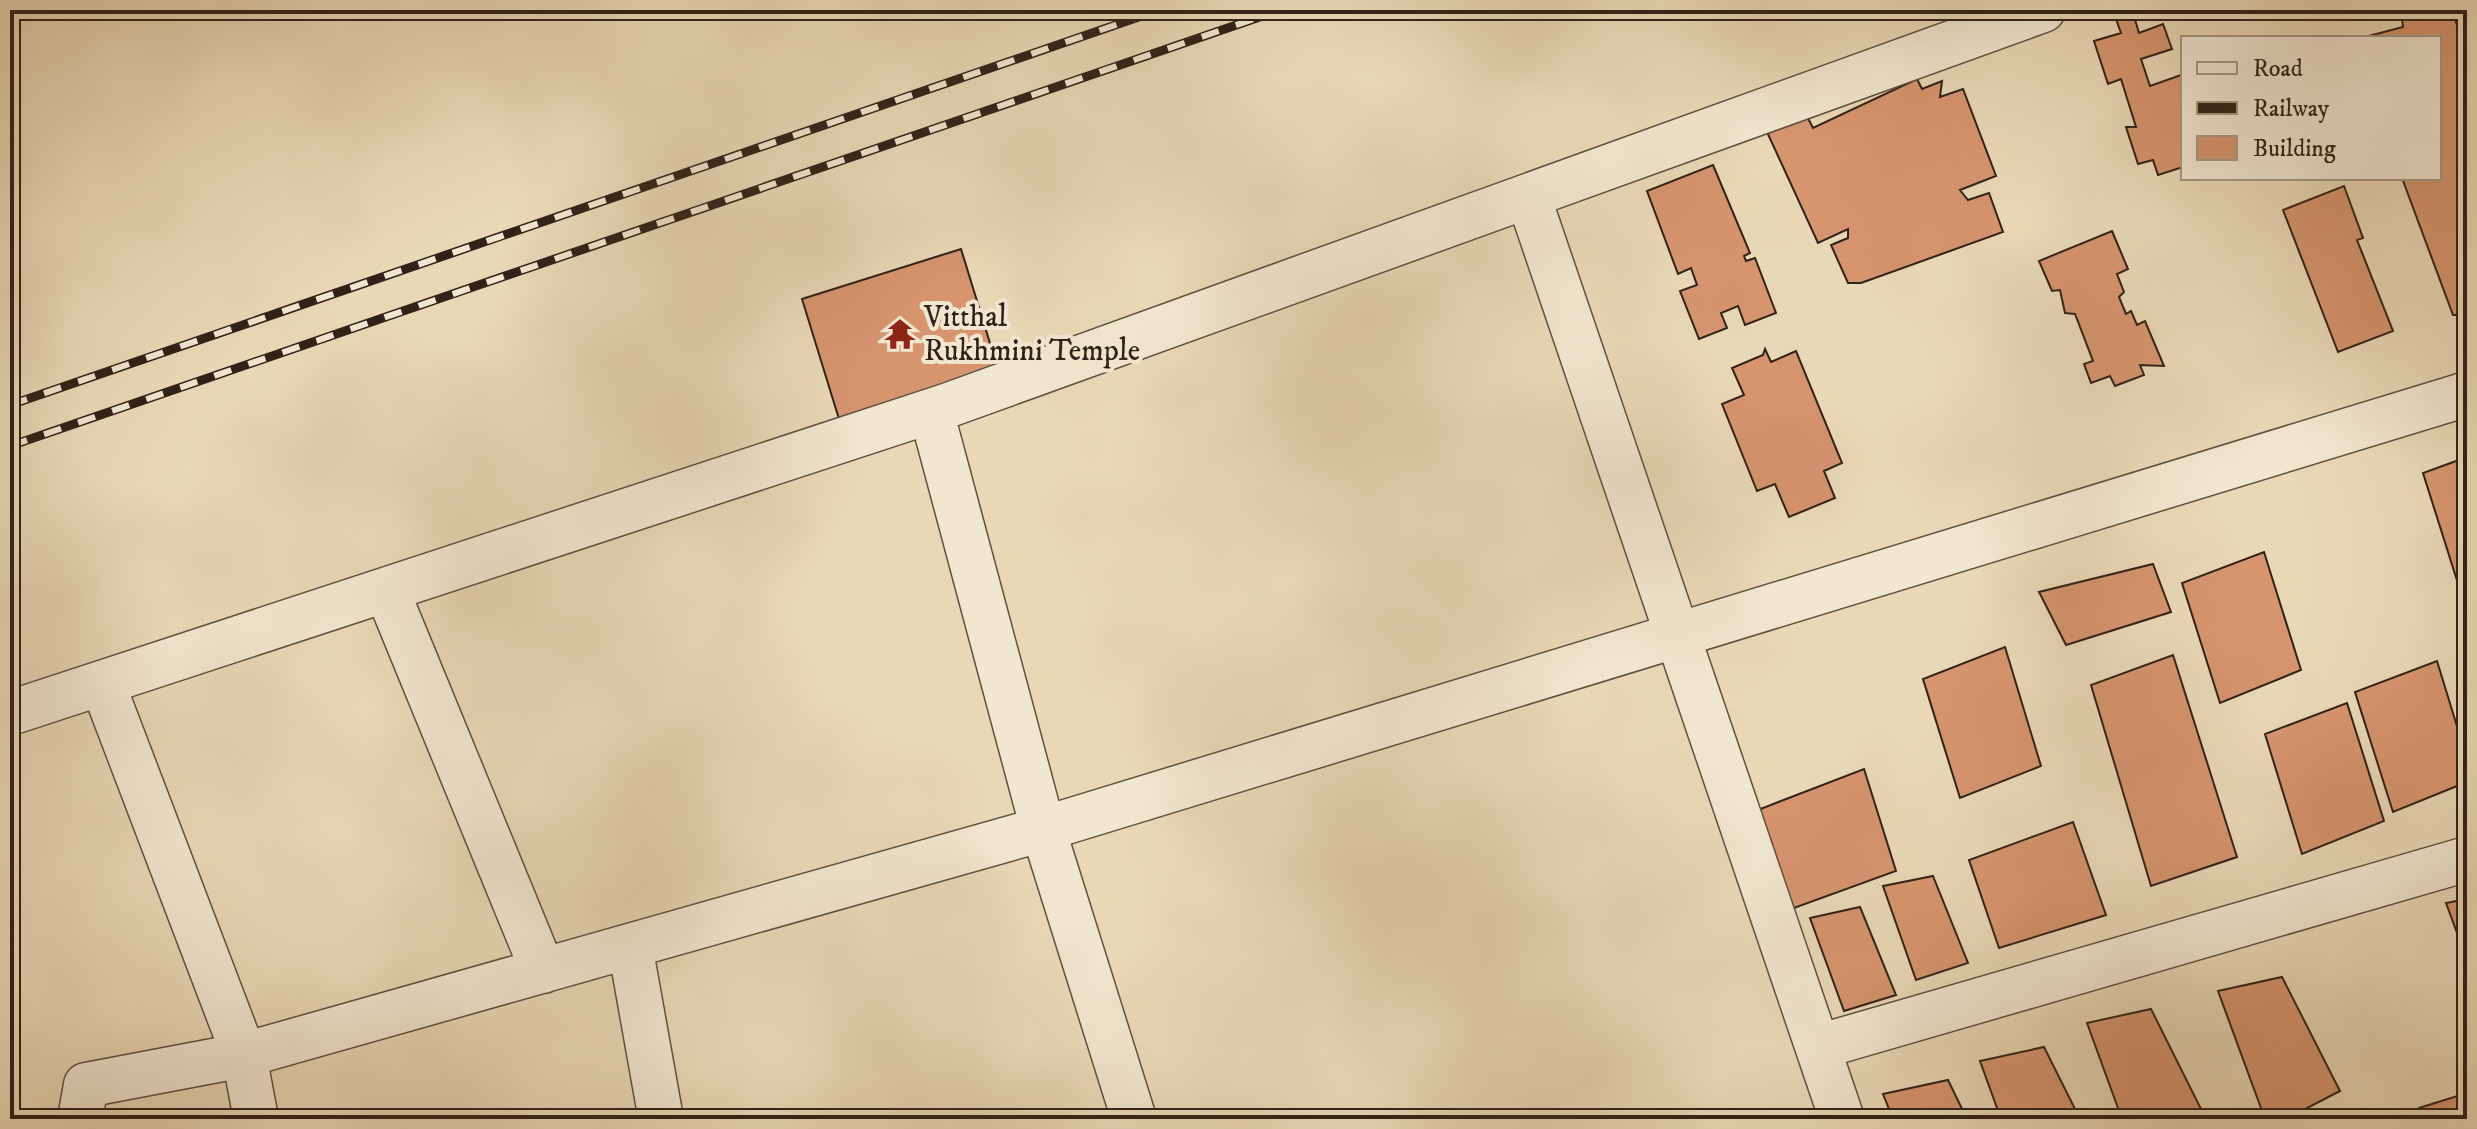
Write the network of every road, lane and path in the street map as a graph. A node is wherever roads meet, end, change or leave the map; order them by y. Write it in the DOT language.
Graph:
graph roads {
  1 [pos="2043,10"];
  2 [pos="1528,196"];
  3 [pos="2467,394"];
  4 [pos="931,411"];
  5 [pos="387,591"];
  6 [pos="1677,634"];
  7 [pos="103,685"];
  8 [pos="10,713"];
  9 [pos="1043,829"];
  10 [pos="2467,859"];
  11 [pos="630,946"];
  12 [pos="543,971"];
  13 [pos="1818,1047"];
  14 [pos="244,1055"];
  15 [pos="80,1119"];
  16 [pos="256,1119"];
  17 [pos="661,1119"];
  18 [pos="1134,1119"];
  19 [pos="1842,1119"];
  1 -- 2 [label="street"];
  2 -- 4 [label="street"];
  2 -- 6 [label="street"];
  3 -- 6 [label="street"];
  4 -- 5 [label="street"];
  4 -- 9 [label="street"];
  5 -- 7 [label="street"];
  5 -- 12 [label="street"];
  6 -- 9 [label="street"];
  6 -- 13 [label="street"];
  7 -- 8 [label="street"];
  7 -- 14 [label="street"];
  9 -- 11 [label="street"];
  9 -- 18 [label="street"];
  10 -- 13 [label="street"];
  11 -- 12 [label="street"];
  11 -- 17 [label="street"];
  12 -- 14 [label="street"];
  13 -- 19 [label="street"];
  14 -- 15 [label="street"];
  14 -- 16 [label="street"];
}
